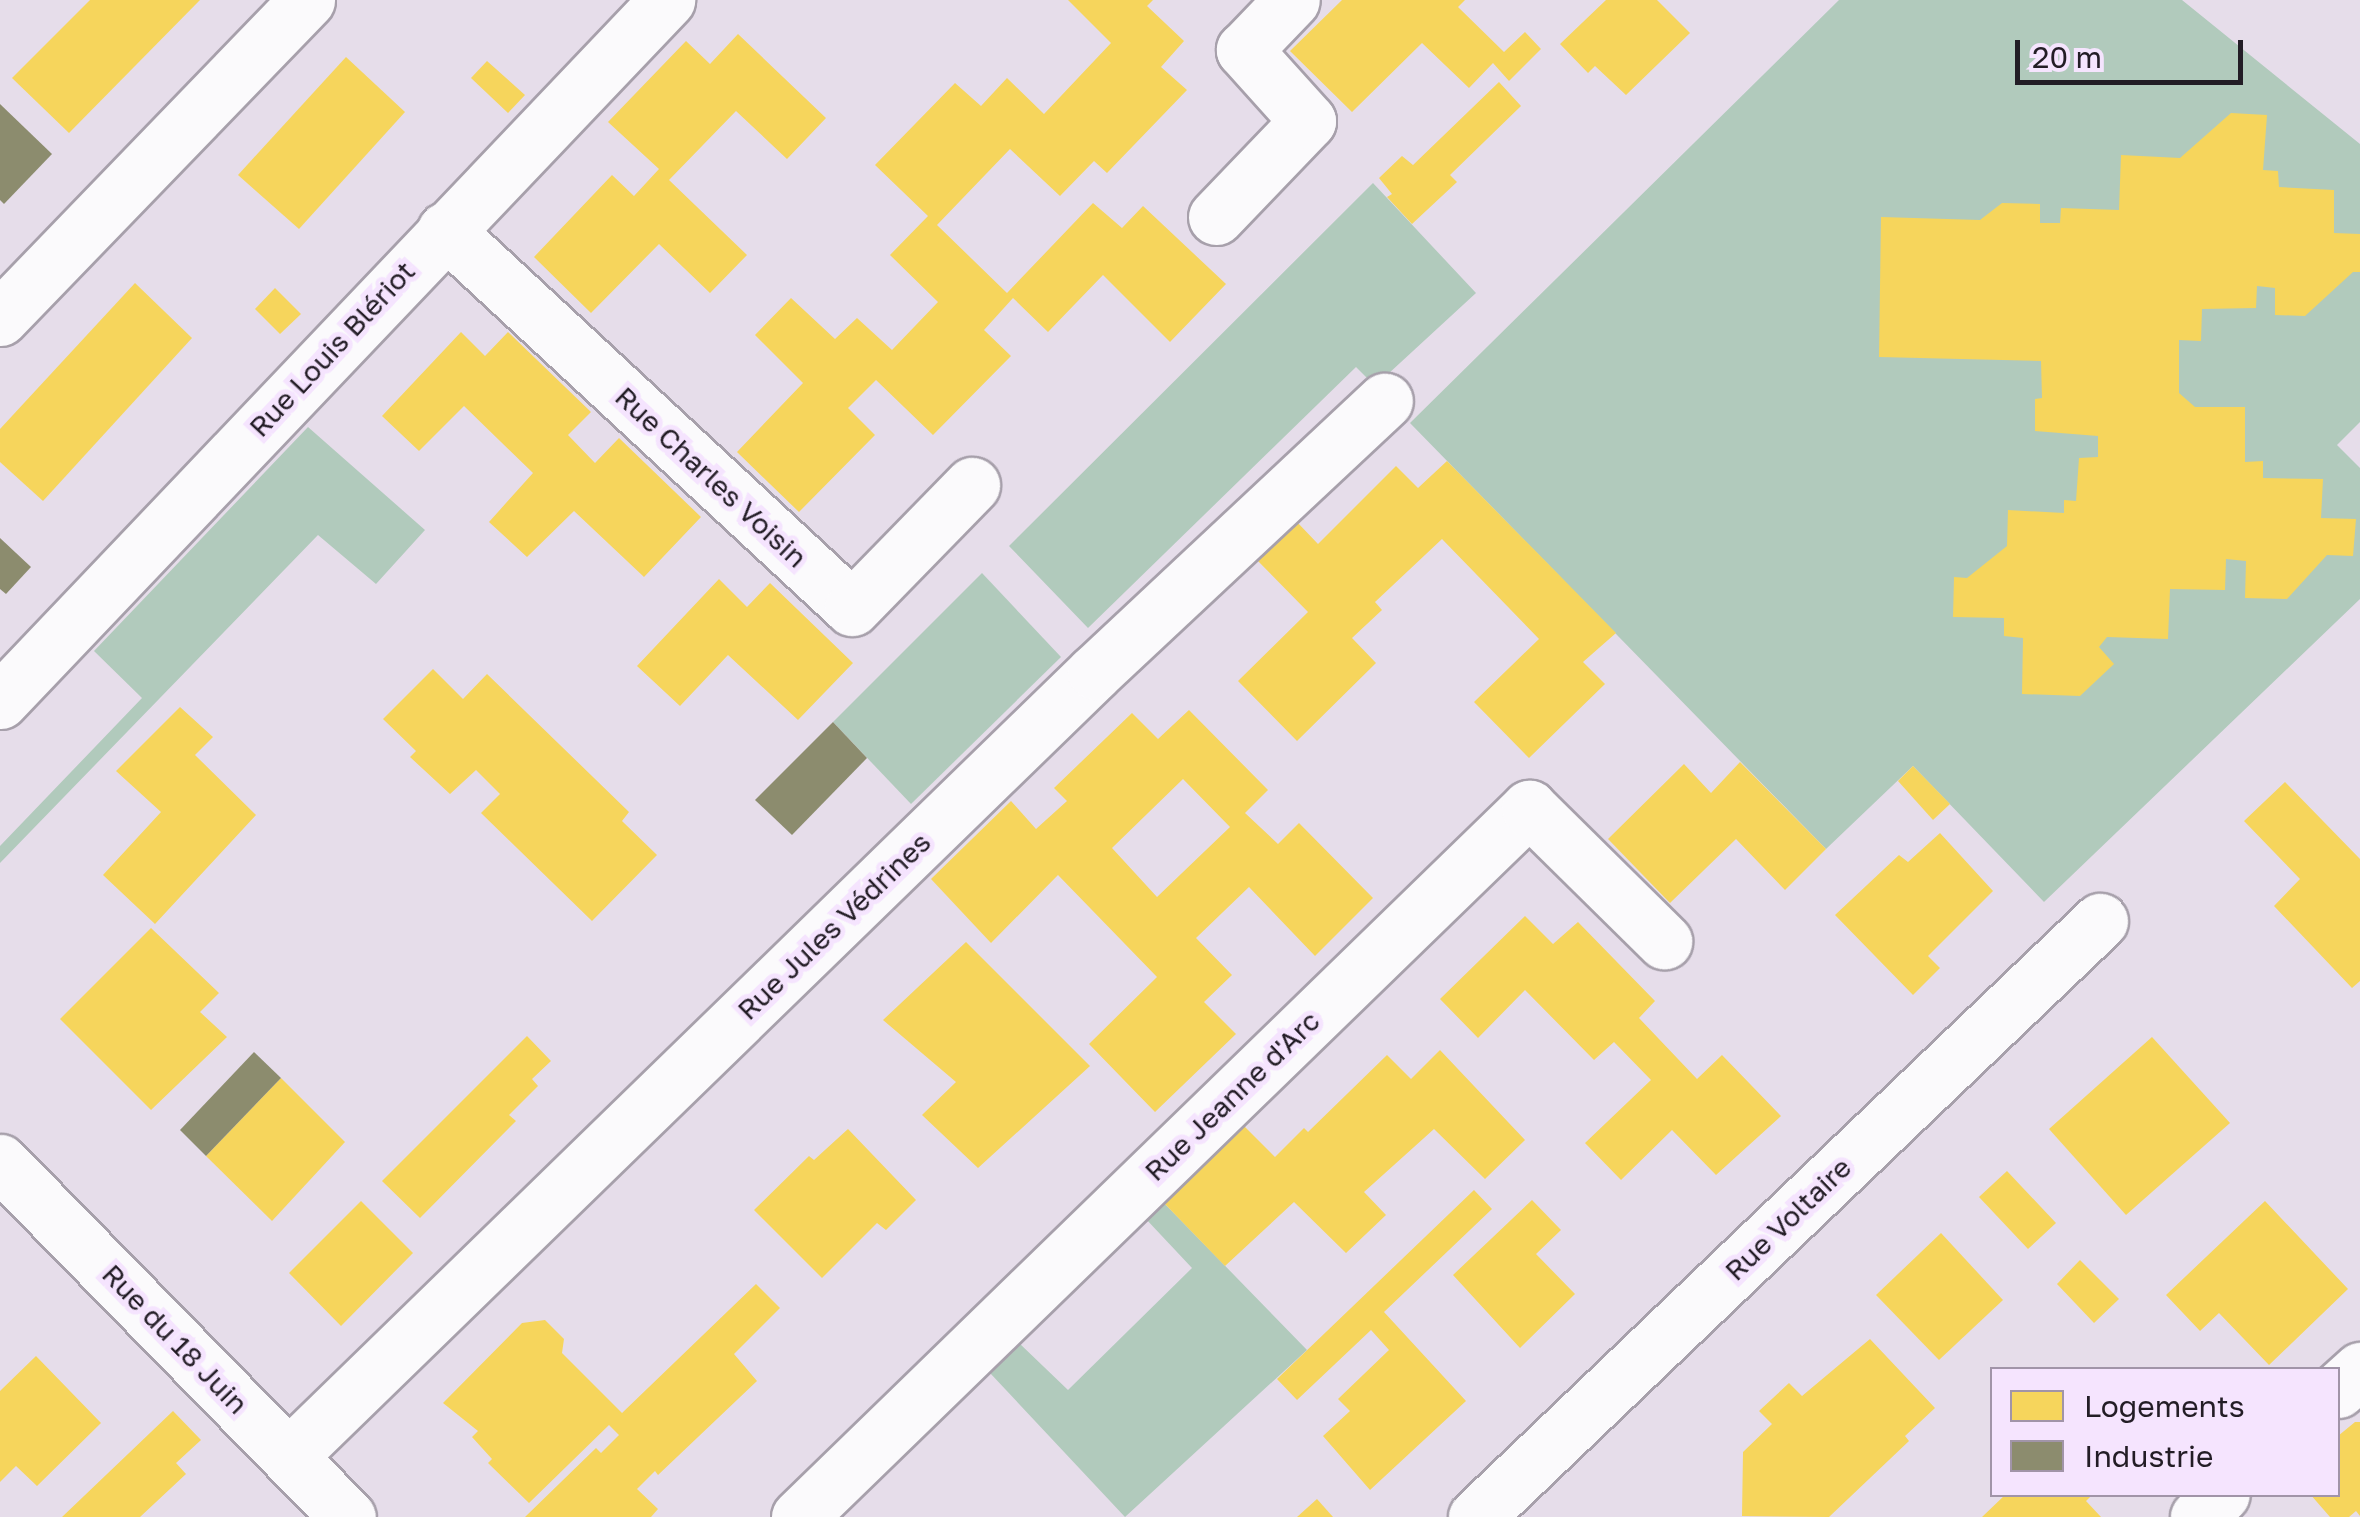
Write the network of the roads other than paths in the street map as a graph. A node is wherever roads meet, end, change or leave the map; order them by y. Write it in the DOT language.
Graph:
graph roads {
  1 [pos="307,0"];
  2 [pos="667,0"];
  3 [pos="1292,0"];
  4 [pos="1216,217"];
  5 [pos="445,230"];
  6 [pos="0,318"];
  7 [pos="1385,401"];
  8 [pos="972,486"];
  9 [pos="0,701"];
  10 [pos="2100,921"];
  11 [pos="1664,940"];
  12 [pos="0,1162"];
  13 [pos="2360,1370"];
  14 [pos="2340,1388"];
  15 [pos="289,1456"];
  16 [pos="2219,1497"];
  17 [pos="348,1517"];
  18 [pos="800,1517"];
  19 [pos="1476,1517"];
  20 [pos="2198,1517"];
  1 -- 6 [label="street"];
  2 -- 5 [label="street, Rue Louis Blériot"];
  3 -- 4 [label="street"];
  5 -- 8 [label="street, Rue Charles Voisin"];
  5 -- 9 [label="street, Rue Louis Blériot"];
  7 -- 15 [label="street, Rue Jules Védrines"];
  10 -- 19 [label="street, Rue Voltaire"];
  11 -- 18 [label="street, Rue Jeanne d'Arc"];
  12 -- 15 [label="street, Rue du 18 Juin"];
  13 -- 14 [label="street"];
  15 -- 17 [label="street, Rue du 18 Juin"];
  16 -- 20 [label="street"];
}
